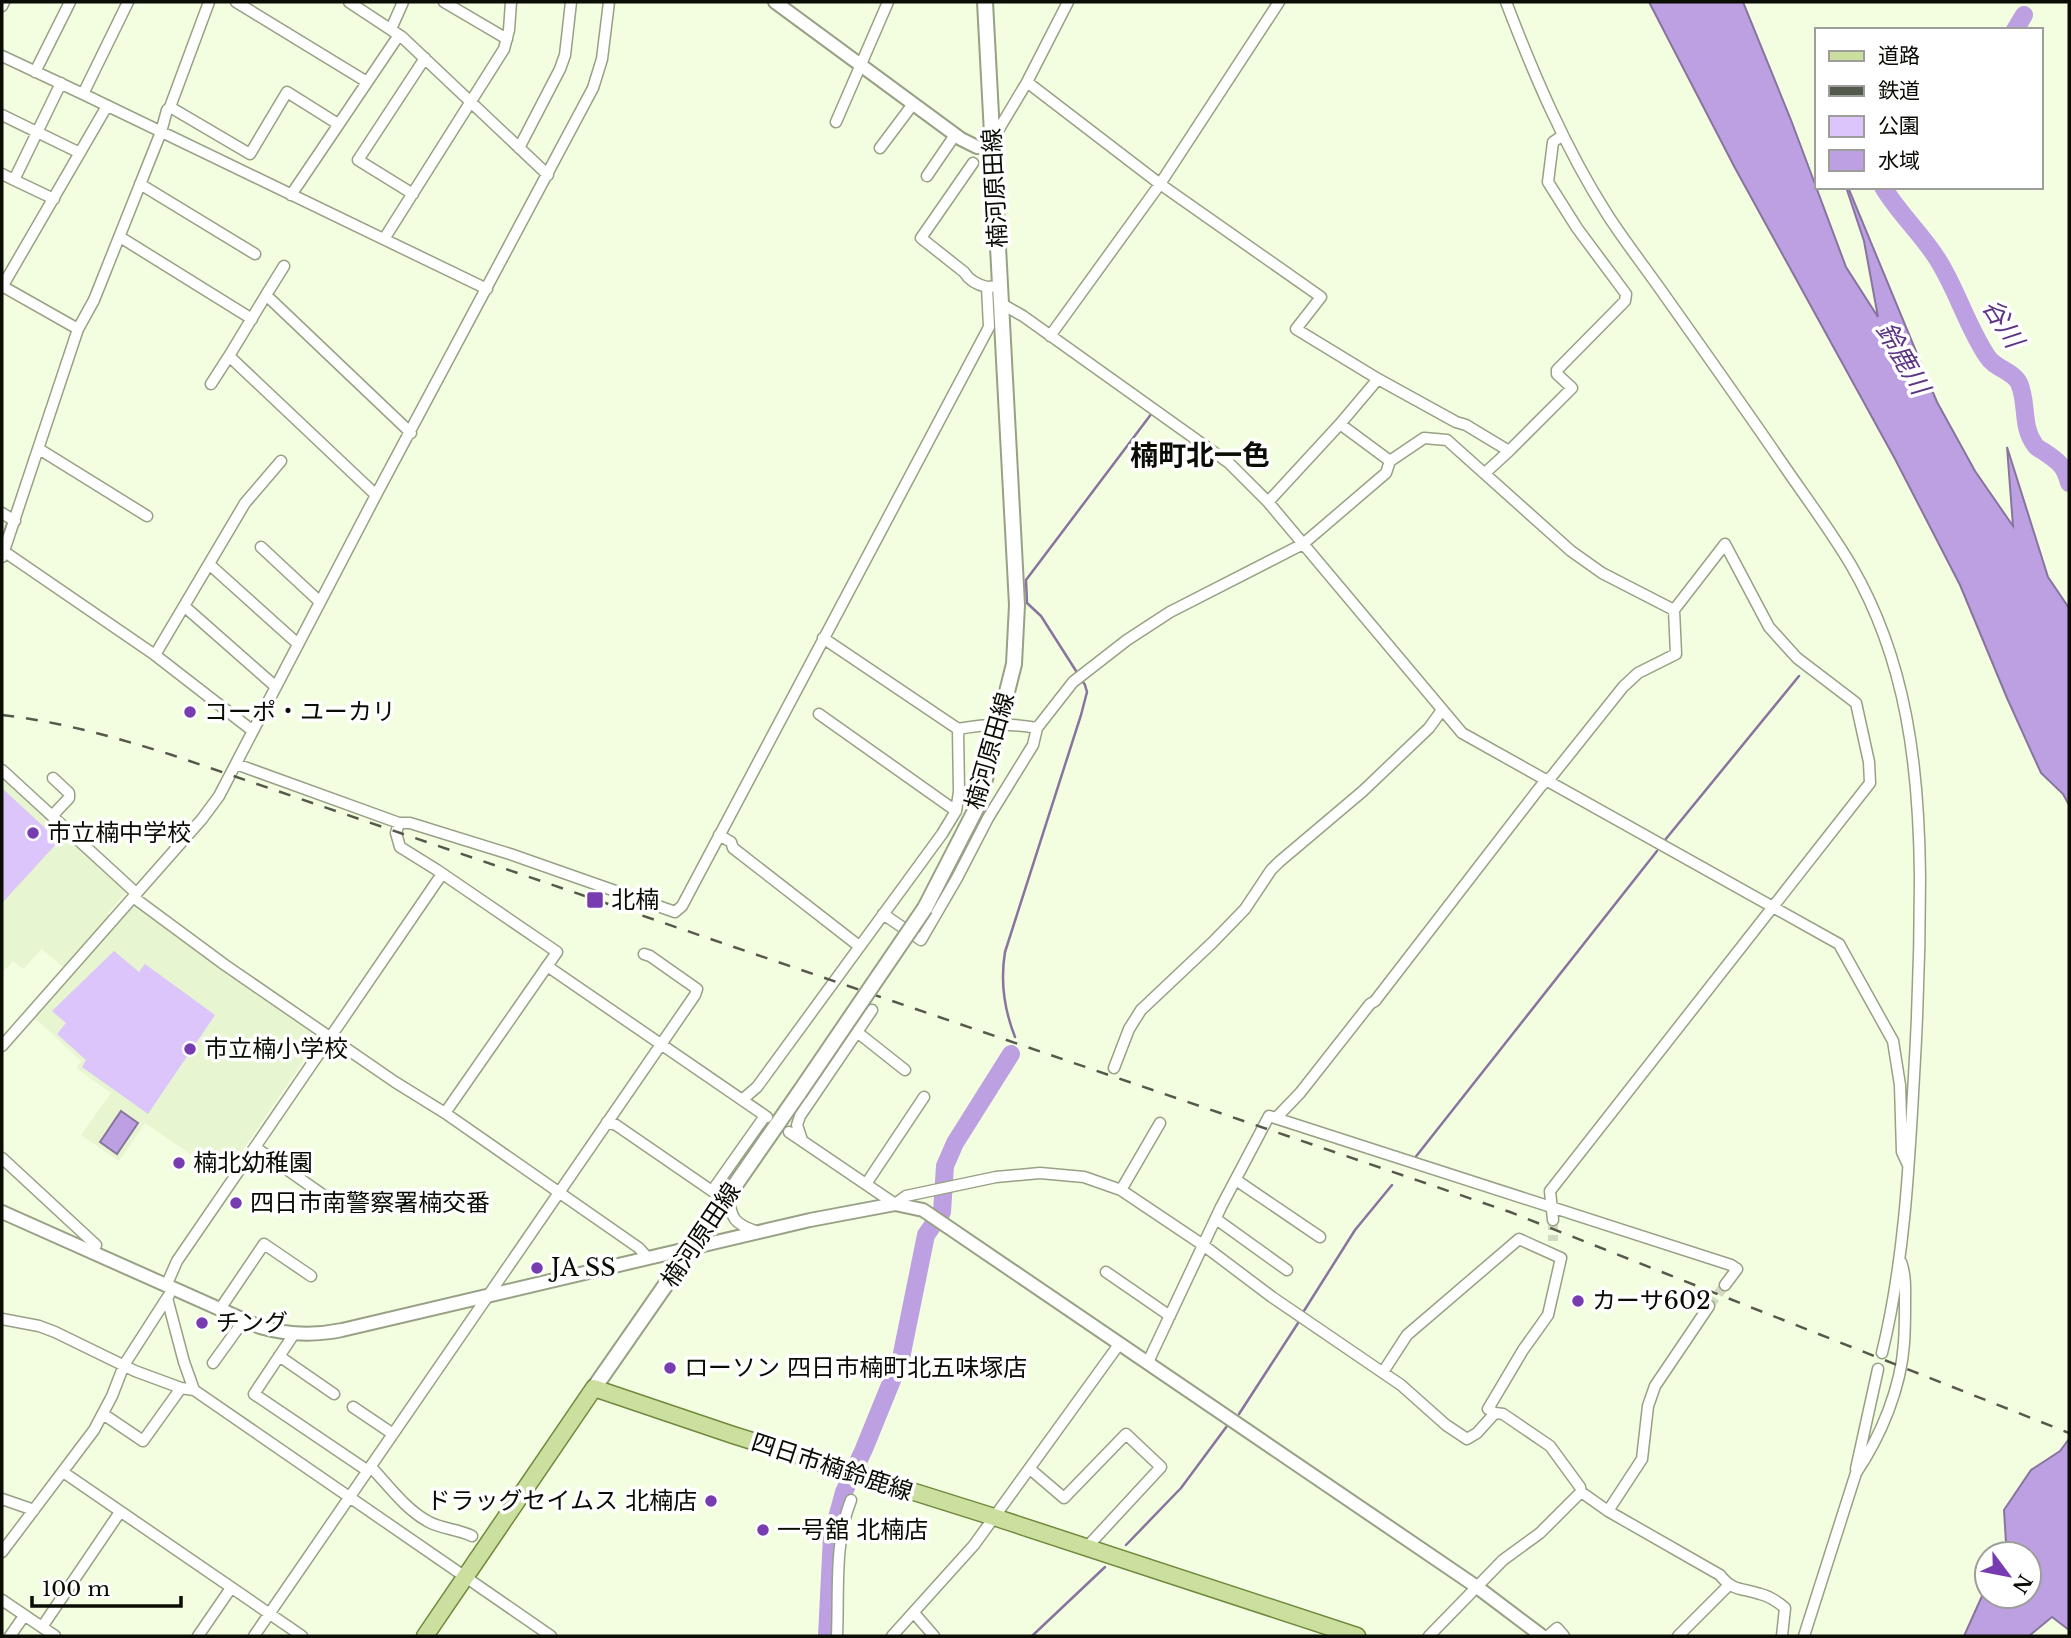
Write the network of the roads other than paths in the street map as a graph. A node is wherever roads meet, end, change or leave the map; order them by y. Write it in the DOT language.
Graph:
graph roads {
  1 [pos="70,2"];
  2 [pos="128,2"];
  3 [pos="209,2"];
  4 [pos="236,2"];
  5 [pos="349,2"];
  6 [pos="403,2"];
  7 [pos="444,2"];
  8 [pos="511,2"];
  9 [pos="572,2"];
  10 [pos="609,2"];
  11 [pos="775,2"];
  12 [pos="888,2"];
  13 [pos="985,2"];
  14 [pos="1068,2"];
  15 [pos="1279,2"];
  16 [pos="1506,2"];
  17 [pos="395,32"];
  18 [pos="507,39"];
  19 [pos="2,56"];
  20 [pos="425,58"];
  21 [pos="860,65"];
  22 [pos="35,72"];
  23 [pos="367,82"];
  24 [pos="1027,82"];
  25 [pos="61,83"];
  26 [pos="83,94"];
  27 [pos="471,102"];
  28 [pos="913,104"];
  29 [pos="107,106"];
  30 [pos="170,107"];
  31 [pos="2,115"];
  32 [pos="836,122"];
  33 [pos="338,124"];
  34 [pos="37,131"];
  35 [pos="161,132"];
  36 [pos="955,135"];
  37 [pos="1563,135"];
  38 [pos="993,144"];
  39 [pos="519,148"];
  40 [pos="880,148"];
  41 [pos="80,153"];
  42 [pos="973,163"];
  43 [pos="2,174"];
  44 [pos="548,175"];
  45 [pos="927,176"];
  46 [pos="14,180"];
  47 [pos="140,184"];
  48 [pos="1160,184"];
  49 [pos="413,194"];
  50 [pos="291,195"];
  51 [pos="54,198"];
  52 [pos="120,237"];
  53 [pos="384,239"];
  54 [pos="255,254"];
  55 [pos="284,266"];
  56 [pos="2,287"];
  57 [pos="994,287"];
  58 [pos="487,289"];
  59 [pos="266,295"];
  60 [pos="1002,304"];
  61 [pos="252,318"];
  62 [pos="78,329"];
  63 [pos="1051,336"];
  64 [pos="229,356"];
  65 [pos="1378,379"];
  66 [pos="211,384"];
  67 [pos="1456,422"];
  68 [pos="1340,425"];
  69 [pos="411,432"];
  70 [pos="1447,440"];
  71 [pos="39,449"];
  72 [pos="1509,452"];
  73 [pos="281,461"];
  74 [pos="1391,461"];
  75 [pos="1485,473"];
  76 [pos="376,495"];
  77 [pos="1268,502"];
  78 [pos="146,516"];
  79 [pos="7,517"];
  80 [pos="1303,544"];
  81 [pos="261,547"];
  82 [pos="2,553"];
  83 [pos="209,564"];
  84 [pos="320,602"];
  85 [pos="184,606"];
  86 [pos="1674,610"];
  87 [pos="823,638"];
  88 [pos="298,645"];
  89 [pos="155,655"];
  90 [pos="276,687"];
  91 [pos="1442,710"];
  92 [pos="819,714"];
  93 [pos="1000,725"];
  94 [pos="1037,728"];
  95 [pos="958,729"];
  96 [pos="253,732"];
  97 [pos="236,764"];
  98 [pos="2,770"];
  99 [pos="53,778"];
  100 [pos="1547,781"];
  101 [pos="956,811"];
  102 [pos="52,816"];
  103 [pos="400,823"];
  104 [pos="719,835"];
  105 [pos="442,874"];
  106 [pos="135,895"];
  107 [pos="1773,907"];
  108 [pos="883,914"];
  109 [pos="859,946"];
  110 [pos="644,954"];
  111 [pos="547,966"];
  112 [pos="872,1010"];
  113 [pos="857,1032"];
  114 [pos="331,1038"];
  115 [pos="661,1045"];
  116 [pos="2,1046"];
  117 [pos="1114,1068"];
  118 [pos="905,1070"];
  119 [pos="925,1097"];
  120 [pos="742,1100"];
  121 [pos="445,1113"];
  122 [pos="1276,1118"];
  123 [pos="607,1122"];
  124 [pos="1160,1123"];
  125 [pos="789,1132"];
  126 [pos="802,1141"];
  127 [pos="255,1147"];
  128 [pos="2,1158"];
  129 [pos="1908,1166"];
  130 [pos="1236,1180"];
  131 [pos="866,1184"];
  132 [pos="1121,1190"];
  133 [pos="559,1192"];
  134 [pos="728,1194"];
  135 [pos="326,1197"];
  136 [pos="895,1204"];
  137 [pos="2,1212"];
  138 [pos="1552,1214"];
  139 [pos="1216,1219"];
  140 [pos="758,1232"];
  141 [pos="1320,1237"];
  142 [pos="1553,1241"];
  143 [pos="1203,1245"];
  144 [pos="693,1247"];
  145 [pos="92,1252"];
  146 [pos="1554,1254"];
  147 [pos="648,1258"];
  148 [pos="1899,1258"];
  149 [pos="1287,1270"];
  150 [pos="1106,1272"];
  151 [pos="311,1276"];
  152 [pos="1725,1285"];
  153 [pos="169,1291"];
  154 [pos="489,1296"];
  155 [pos="1709,1306"];
  156 [pos="220,1309"];
  157 [pos="1170,1316"];
  158 [pos="2,1320"];
  159 [pos="244,1320"];
  160 [pos="295,1334"];
  161 [pos="1120,1343"];
  162 [pos="1882,1353"];
  163 [pos="279,1356"];
  164 [pos="1148,1362"];
  165 [pos="213,1363"];
  166 [pos="124,1365"];
  167 [pos="1878,1369"];
  168 [pos="1383,1372"];
  169 [pos="181,1388"];
  170 [pos="594,1388"];
  171 [pos="194,1390"];
  172 [pos="334,1394"];
  173 [pos="352,1407"];
  174 [pos="1495,1413"];
  175 [pos="103,1414"];
  176 [pos="393,1434"];
  177 [pos="369,1469"];
  178 [pos="1030,1469"];
  179 [pos="63,1472"];
  180 [pos="1856,1474"];
  181 [pos="1581,1492"];
  182 [pos="351,1496"];
  183 [pos="2,1499"];
  184 [pos="851,1500"];
  185 [pos="34,1510"];
  186 [pos="1608,1511"];
  187 [pos="120,1512"];
  188 [pos="994,1517"];
  189 [pos="472,1536"];
  190 [pos="1086,1548"];
  191 [pos="2,1552"];
  192 [pos="466,1576"];
  193 [pos="1728,1586"];
  194 [pos="1477,1587"];
  195 [pos="231,1588"];
  196 [pos="2,1600"];
  197 [pos="914,1613"];
  198 [pos="270,1614"];
  199 [pos="24,1616"];
  200 [pos="42,1627"];
  201 [pos="10,1636"];
  202 [pos="55,1636"];
  203 [pos="198,1636"];
  204 [pos="254,1636"];
  205 [pos="302,1636"];
  206 [pos="425,1636"];
  207 [pos="551,1636"];
  208 [pos="837,1636"];
  209 [pos="892,1636"];
  210 [pos="934,1636"];
  211 [pos="1357,1636"];
  212 [pos="1429,1636"];
  213 [pos="1542,1636"];
  214 [pos="1548,1636"];
  215 [pos="1564,1636"];
  216 [pos="1678,1636"];
  217 [pos="1782,1636"];
  218 [pos="1804,1636"];
  1 -- 22 [label="street"];
  2 -- 26 [label="street"];
  3 -- 30 [label="street"];
  4 -- 23 [label="street"];
  5 -- 17 [label="street"];
  6 -- 17 [label="street"];
  7 -- 18 [label="street"];
  8 -- 18 [label="street"];
  9 -- 39 [label="street"];
  10 -- 44 [label="street"];
  11 -- 21 [label="street"];
  12 -- 21 [label="street"];
  13 -- 38 [label="main road, 楠河原田線"];
  14 -- 24 [label="street"];
  15 -- 48 [label="street"];
  16 -- 37 [label="street"];
  17 -- 20 [label="street"];
  17 -- 23 [label="street"];
  18 -- 27 [label="street"];
  19 -- 22 [label="street"];
  20 -- 27 [label="street"];
  20 -- 49 [label="street"];
  21 -- 28 [label="street"];
  21 -- 32 [label="street"];
  22 -- 25 [label="street"];
  23 -- 33 [label="street"];
  24 -- 38 [label="street"];
  24 -- 48 [label="street"];
  25 -- 26 [label="street"];
  25 -- 34 [label="street"];
  26 -- 29 [label="street"];
  27 -- 39 [label="street"];
  27 -- 49 [label="street"];
  28 -- 36 [label="street"];
  28 -- 40 [label="street"];
  29 -- 35 [label="street"];
  29 -- 41 [label="street"];
  30 -- 33 [label="street"];
  30 -- 35 [label="street"];
  31 -- 34 [label="street"];
  33 -- 50 [label="street"];
  34 -- 41 [label="street"];
  34 -- 46 [label="street"];
  35 -- 47 [label="street"];
  35 -- 50 [label="street"];
  36 -- 38 [label="street"];
  36 -- 45 [label="street"];
  37 -- 72 [label="street"];
  37 -- 129 [label="street"];
  38 -- 57 [label="main road, 楠河原田線"];
  39 -- 44 [label="street"];
  41 -- 51 [label="street"];
  42 -- 57 [label="street"];
  43 -- 46 [label="street"];
  44 -- 58 [label="street"];
  46 -- 51 [label="street"];
  47 -- 52 [label="street"];
  47 -- 54 [label="street"];
  48 -- 63 [label="street"];
  48 -- 65 [label="street"];
  49 -- 53 [label="street"];
  50 -- 53 [label="street"];
  51 -- 56 [label="street"];
  52 -- 61 [label="street"];
  52 -- 62 [label="street"];
  53 -- 58 [label="street"];
  55 -- 59 [label="street"];
  56 -- 62 [label="street"];
  57 -- 60 [label="main road, 楠河原田線"];
  57 -- 87 [label="street"];
  58 -- 69 [label="street"];
  59 -- 61 [label="street"];
  59 -- 69 [label="street"];
  60 -- 63 [label="street"];
  60 -- 93 [label="main road, 楠河原田線"];
  61 -- 64 [label="street"];
  62 -- 71 [label="street"];
  63 -- 77 [label="street"];
  64 -- 66 [label="street"];
  64 -- 76 [label="street"];
  65 -- 67 [label="street"];
  65 -- 68 [label="street"];
  67 -- 70 [label="street"];
  67 -- 72 [label="street"];
  68 -- 74 [label="street"];
  68 -- 77 [label="street"];
  69 -- 76 [label="street"];
  70 -- 74 [label="street"];
  70 -- 75 [label="street"];
  71 -- 78 [label="street"];
  71 -- 79 [label="street"];
  72 -- 75 [label="street"];
  73 -- 83 [label="street"];
  74 -- 80 [label="street"];
  75 -- 86 [label="street"];
  76 -- 84 [label="street"];
  77 -- 80 [label="street"];
  79 -- 82 [label="street"];
  80 -- 91 [label="street"];
  80 -- 94 [label="street"];
  81 -- 84 [label="street"];
  82 -- 89 [label="street"];
  83 -- 85 [label="street"];
  83 -- 88 [label="street"];
  84 -- 88 [label="street"];
  85 -- 89 [label="street"];
  85 -- 90 [label="street"];
  86 -- 100 [label="street"];
  86 -- 107 [label="street"];
  87 -- 95 [label="street"];
  87 -- 104 [label="street"];
  88 -- 90 [label="street"];
  89 -- 96 [label="street"];
  90 -- 96 [label="street"];
  91 -- 100 [label="street"];
  91 -- 117 [label="street"];
  92 -- 101 [label="street"];
  93 -- 94 [label="street"];
  93 -- 95 [label="street"];
  93 -- 134 [label="main road, 楠河原田線, bridge"];
  94 -- 108 [label="street"];
  95 -- 101 [label="street"];
  96 -- 97 [label="street"];
  97 -- 103 [label="street"];
  97 -- 106 [label="street"];
  98 -- 102 [label="street"];
  99 -- 102 [label="street"];
  100 -- 107 [label="street"];
  100 -- 122 [label="street"];
  101 -- 108 [label="street"];
  102 -- 106 [label="street"];
  103 -- 104 [label="street"];
  103 -- 105 [label="street"];
  104 -- 109 [label="street"];
  105 -- 111 [label="street"];
  105 -- 114 [label="street"];
  106 -- 114 [label="street"];
  106 -- 116 [label="street"];
  107 -- 129 [label="street"];
  107 -- 138 [label="street"];
  108 -- 109 [label="street"];
  109 -- 120 [label="street"];
  110 -- 115 [label="street"];
  111 -- 115 [label="street"];
  111 -- 121 [label="street"];
  112 -- 113 [label="street"];
  113 -- 118 [label="street"];
  113 -- 126 [label="street"];
  114 -- 121 [label="street"];
  114 -- 127 [label="street"];
  115 -- 120 [label="street"];
  115 -- 123 [label="street"];
  119 -- 131 [label="street"];
  120 -- 123 [label="street"];
  121 -- 133 [label="street"];
  122 -- 130 [label="street"];
  122 -- 138 [label="street"];
  123 -- 133 [label="street"];
  124 -- 132 [label="street"];
  125 -- 126 [label="street"];
  126 -- 131 [label="street"];
  127 -- 135 [label="street"];
  127 -- 153 [label="street"];
  128 -- 145 [label="street"];
  129 -- 148 [label="street"];
  130 -- 139 [label="street"];
  130 -- 141 [label="street"];
  131 -- 136 [label="street"];
  132 -- 136 [label="street"];
  132 -- 143 [label="street"];
  133 -- 147 [label="street"];
  133 -- 154 [label="street"];
  134 -- 140 [label="street"];
  134 -- 144 [label="main road, 楠河原田線"];
  136 -- 140 [label="street"];
  136 -- 161 [label="street"];
  137 -- 145 [label="street"];
  138 -- 152 [label="street"];
  139 -- 143 [label="street"];
  139 -- 149 [label="street"];
  140 -- 144 [label="street"];
  142 -- 146 [label="street"];
  143 -- 157 [label="street"];
  143 -- 168 [label="street"];
  144 -- 147 [label="street"];
  144 -- 170 [label="main road, 楠河原田線"];
  145 -- 153 [label="street"];
  146 -- 168 [label="street"];
  146 -- 174 [label="street"];
  147 -- 154 [label="street"];
  148 -- 162 [label="street"];
  148 -- 180 [label="street"];
  150 -- 157 [label="street"];
  151 -- 156 [label="street"];
  153 -- 156 [label="street"];
  153 -- 166 [label="street"];
  153 -- 171 [label="street"];
  154 -- 160 [label="street"];
  154 -- 176 [label="street"];
  155 -- 186 [label="street"];
  156 -- 159 [label="street"];
  157 -- 164 [label="street"];
  158 -- 166 [label="street"];
  159 -- 160 [label="street"];
  159 -- 165 [label="street"];
  160 -- 163 [label="street"];
  161 -- 164 [label="street"];
  161 -- 178 [label="street"];
  163 -- 172 [label="street"];
  163 -- 177 [label="street"];
  164 -- 194 [label="street"];
  166 -- 169 [label="street"];
  166 -- 175 [label="street"];
  167 -- 180 [label="street"];
  168 -- 174 [label="street"];
  169 -- 171 [label="street"];
  169 -- 175 [label="street"];
  170 -- 188 [label="main road, 四日市楠鈴鹿線"];
  170 -- 192 [label="main road"];
  171 -- 182 [label="street"];
  173 -- 176 [label="street"];
  174 -- 181 [label="street"];
  175 -- 179 [label="street"];
  176 -- 177 [label="street"];
  177 -- 182 [label="street"];
  177 -- 189 [label="street"];
  178 -- 188 [label="street"];
  178 -- 190 [label="street"];
  179 -- 185 [label="street"];
  179 -- 187 [label="street"];
  180 -- 218 [label="street"];
  181 -- 186 [label="street"];
  181 -- 194 [label="street"];
  182 -- 192 [label="street"];
  182 -- 198 [label="street"];
  183 -- 185 [label="street"];
  184 -- 208 [label="street"];
  185 -- 191 [label="street"];
  186 -- 193 [label="street"];
  187 -- 195 [label="street"];
  187 -- 200 [label="street"];
  188 -- 190 [label="main road, 四日市楠鈴鹿線"];
  188 -- 197 [label="street"];
  190 -- 211 [label="main road, 四日市楠鈴鹿線"];
  192 -- 206 [label="main road"];
  192 -- 207 [label="street"];
  193 -- 216 [label="street"];
  193 -- 217 [label="street"];
  194 -- 212 [label="street"];
  194 -- 213 [label="street"];
  195 -- 198 [label="street"];
  195 -- 203 [label="street"];
  196 -- 199 [label="street"];
  197 -- 209 [label="street"];
  197 -- 210 [label="street"];
  198 -- 204 [label="street"];
  198 -- 205 [label="street"];
  199 -- 200 [label="street"];
  199 -- 201 [label="street"];
  200 -- 202 [label="street"];
  214 -- 215 [label="street"];
}
